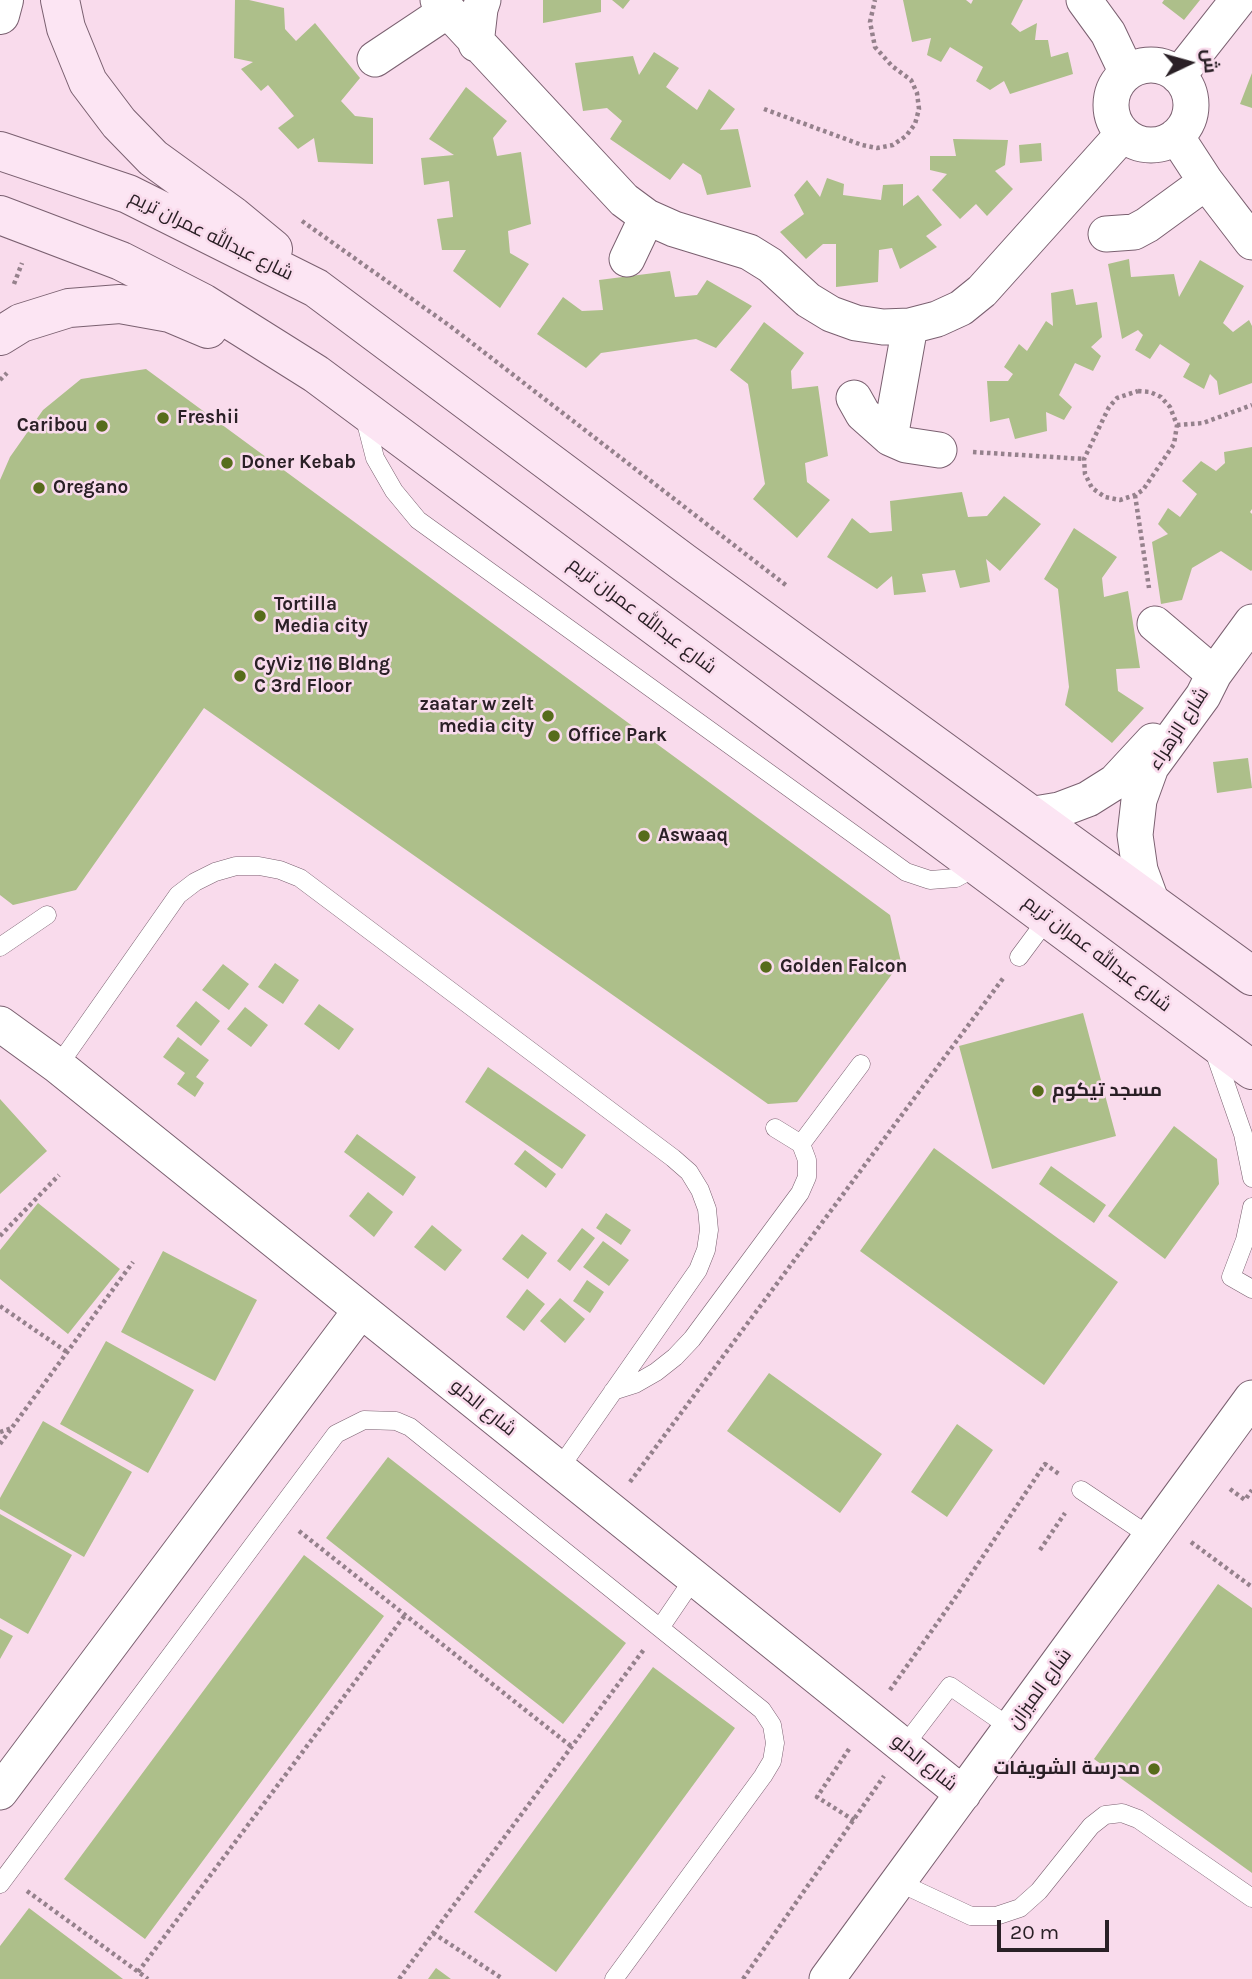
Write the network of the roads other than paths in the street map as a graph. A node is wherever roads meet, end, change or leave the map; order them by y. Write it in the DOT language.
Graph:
graph roads {
  1 [pos="4,0"];
  2 [pos="60,0"];
  3 [pos="483,0"];
  4 [pos="1084,0"];
  5 [pos="1116,0"];
  6 [pos="1238,0"];
  7 [pos="442,5"];
  8 [pos="0,15"];
  9 [pos="1108,33"];
  10 [pos="476,44"];
  11 [pos="375,59"];
  12 [pos="1127,73"];
  13 [pos="1178,76"];
  14 [pos="1123,134"];
  15 [pos="1176,136"];
  16 [pos="0,151"];
  17 [pos="1206,182"];
  18 [pos="0,215"];
  19 [pos="648,217"];
  20 [pos="1106,234"];
  21 [pos="1252,242"];
  22 [pos="627,259"];
  23 [pos="316,288"];
  24 [pos="910,326"];
  25 [pos="0,336"];
  26 [pos="316,374"];
  27 [pos="854,398"];
  28 [pos="362,408"];
  29 [pos="890,438"];
  30 [pos="939,450"];
  31 [pos="1252,622"];
  32 [pos="1155,624"];
  33 [pos="1213,675"];
  34 [pos="1029,815"];
  35 [pos="978,866"];
  36 [pos="1152,903"];
  37 [pos="47,915"];
  38 [pos="1048,918"];
  39 [pos="0,947"];
  40 [pos="1019,957"];
  41 [pos="1252,976"];
  42 [pos="0,1024"];
  43 [pos="1209,1038"];
  44 [pos="861,1064"];
  45 [pos="58,1066"];
  46 [pos="1252,1070"];
  47 [pos="775,1128"];
  48 [pos="801,1144"];
  49 [pos="1252,1178"];
  50 [pos="1252,1207"];
  51 [pos="1252,1289"];
  52 [pos="361,1310"];
  53 [pos="613,1391"];
  54 [pos="1252,1398"];
  55 [pos="559,1469"];
  56 [pos="1081,1490"];
  57 [pos="1157,1529"];
  58 [pos="694,1578"];
  59 [pos="660,1628"];
  60 [pos="1011,1728"];
  61 [pos="904,1745"];
  62 [pos="0,1792"];
  63 [pos="963,1794"];
  64 [pos="3,1880"];
  65 [pos="898,1882"];
  66 [pos="1252,1898"];
  67 [pos="614,1979"];
  68 [pos="827,1979"];
  1 -- 8 [label="street"];
  2 -- 23 [label="main road"];
  3 -- 10 [label="street"];
  4 -- 9 [label="street"];
  5 -- 9 [label="street"];
  6 -- 13 [label="street"];
  7 -- 10 [label="street"];
  7 -- 11 [label="street"];
  9 -- 12 [label="street"];
  10 -- 19 [label="street"];
  12 -- 13 [label="street"];
  12 -- 14 [label="street"];
  13 -- 15 [label="street"];
  14 -- 15 [label="street"];
  14 -- 24 [label="street"];
  15 -- 17 [label="street"];
  16 -- 23 [label="main road, شارع عبدالله عمران تريم"];
  17 -- 20 [label="street"];
  17 -- 21 [label="street"];
  18 -- 26 [label="main road, شارع عبدالله عمران تريم"];
  19 -- 22 [label="street"];
  19 -- 24 [label="street"];
  23 -- 34 [label="main road, شارع عبدالله عمران تريم"];
  24 -- 29 [label="street"];
  25 -- 26 [label="main road"];
  26 -- 28 [label="main road, شارع عبدالله عمران تريم"];
  27 -- 29 [label="street"];
  28 -- 35 [label="main road, شارع عبدالله عمران تريم"];
  28 -- 35 [label="lane"];
  29 -- 30 [label="street"];
  31 -- 33 [label="street, شارع الزهراء"];
  32 -- 33 [label="street"];
  33 -- 34 [label="street, شارع الزهراء"];
  33 -- 36 [label="street, شارع الزهراء"];
  34 -- 36 [label="main road, شارع عبدالله عمران تريم"];
  35 -- 38 [label="main road, شارع عبدالله عمران تريم"];
  36 -- 41 [label="main road, شارع عبدالله عمران تريم"];
  37 -- 39 [label="lane"];
  38 -- 40 [label="lane"];
  38 -- 43 [label="main road, شارع عبدالله عمران تريم"];
  42 -- 45 [label="street, شارع الدلو"];
  43 -- 46 [label="main road, شارع عبدالله عمران تريم"];
  43 -- 49 [label="lane"];
  44 -- 48 [label="lane"];
  45 -- 52 [label="street, شارع الدلو"];
  45 -- 53 [label="lane"];
  47 -- 48 [label="lane"];
  48 -- 53 [label="lane"];
  50 -- 51 [label="lane"];
  52 -- 55 [label="street, شارع الدلو"];
  52 -- 62 [label="street"];
  53 -- 55 [label="lane"];
  54 -- 57 [label="street, شارع الميزان"];
  55 -- 58 [label="street, شارع الدلو"];
  56 -- 57 [label="lane"];
  57 -- 60 [label="street, شارع الميزان"];
  58 -- 59 [label="lane"];
  58 -- 61 [label="street, شارع الدلو"];
  59 -- 64 [label="lane"];
  59 -- 67 [label="lane"];
  60 -- 61 [label="lane"];
  60 -- 63 [label="street, شارع الميزان"];
  61 -- 63 [label="street, شارع الدلو"];
  63 -- 65 [label="street, شارع الميزان"];
  65 -- 66 [label="lane"];
  65 -- 68 [label="street, شارع الميزان"];
}
